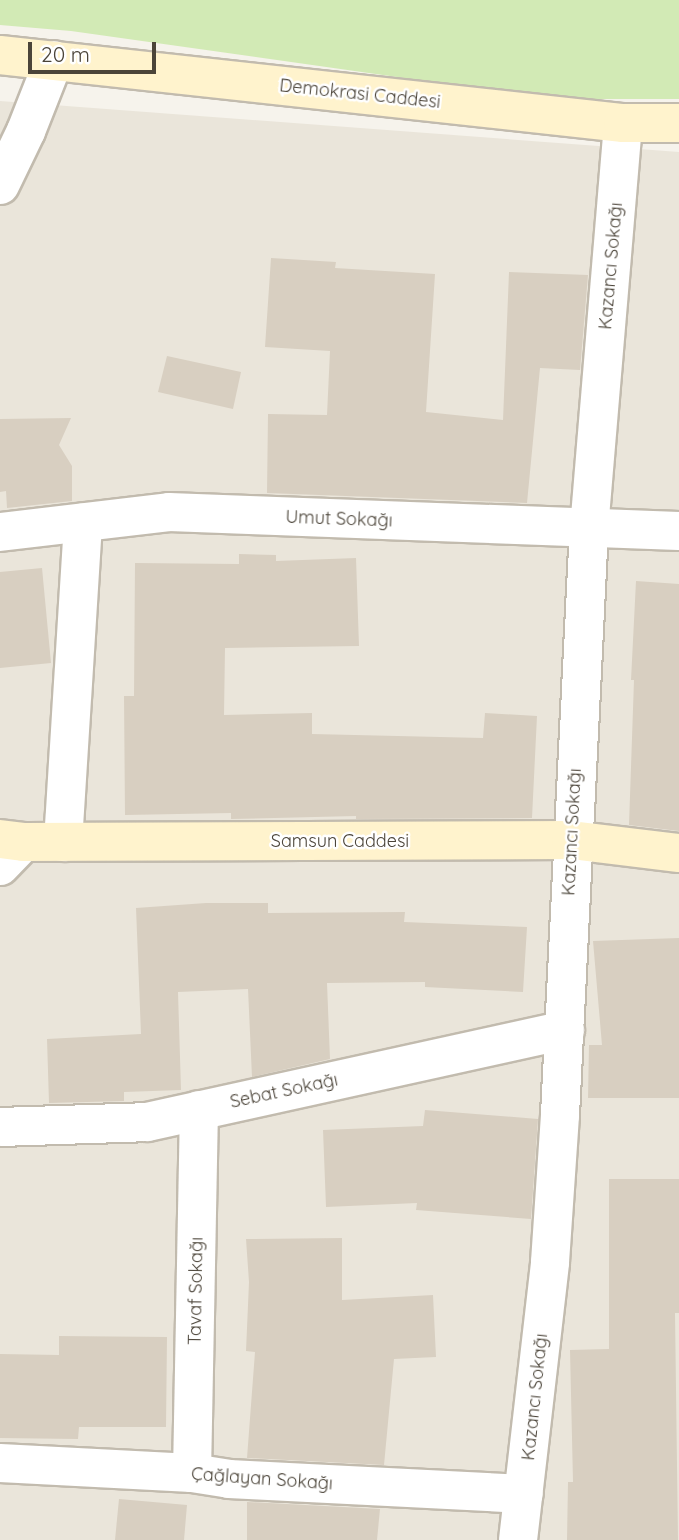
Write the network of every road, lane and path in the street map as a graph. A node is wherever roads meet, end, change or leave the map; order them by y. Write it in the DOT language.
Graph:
graph roads {
  1 [pos="0,55"];
  2 [pos="54,60"];
  3 [pos="623,123"];
  4 [pos="679,123"];
  5 [pos="0,184"];
  6 [pos="83,523"];
  7 [pos="589,529"];
  8 [pos="679,531"];
  9 [pos="0,533"];
  10 [pos="571,840"];
  11 [pos="63,842"];
  12 [pos="8,849"];
  13 [pos="679,853"];
  14 [pos="565,1030"];
  15 [pos="199,1110"];
  16 [pos="0,1127"];
  17 [pos="0,1463"];
  18 [pos="192,1473"];
  19 [pos="524,1494"];
  20 [pos="518,1540"];
  1 -- 2 [label="street, Demokrasi Caddesi"];
  2 -- 3 [label="street, Demokrasi Caddesi"];
  2 -- 5 [label="street"];
  3 -- 4 [label="street, Demokrasi Caddesi"];
  3 -- 7 [label="street, Kazancı Sokağı"];
  6 -- 7 [label="street, Umut Sokağı"];
  6 -- 9 [label="street, Umut Sokağı"];
  6 -- 11 [label="street"];
  7 -- 8 [label="street, Umut Sokağı"];
  7 -- 10 [label="street, Kazancı Sokağı"];
  10 -- 11 [label="street, Samsun Caddesi"];
  10 -- 13 [label="street, Samsun Caddesi"];
  10 -- 14 [label="street, Kazancı Sokağı"];
  11 -- 12 [label="street, Samsun Caddesi"];
  14 -- 15 [label="street, Sebat Sokağı"];
  14 -- 19 [label="street, Kazancı Sokağı"];
  15 -- 16 [label="street, Sebat Sokağı"];
  15 -- 18 [label="street, Tavaf Sokağı"];
  17 -- 18 [label="street, Çağlayan Sokağı"];
  18 -- 19 [label="street, Çağlayan Sokağı"];
  19 -- 20 [label="street, Kazancı Sokağı"];
}
